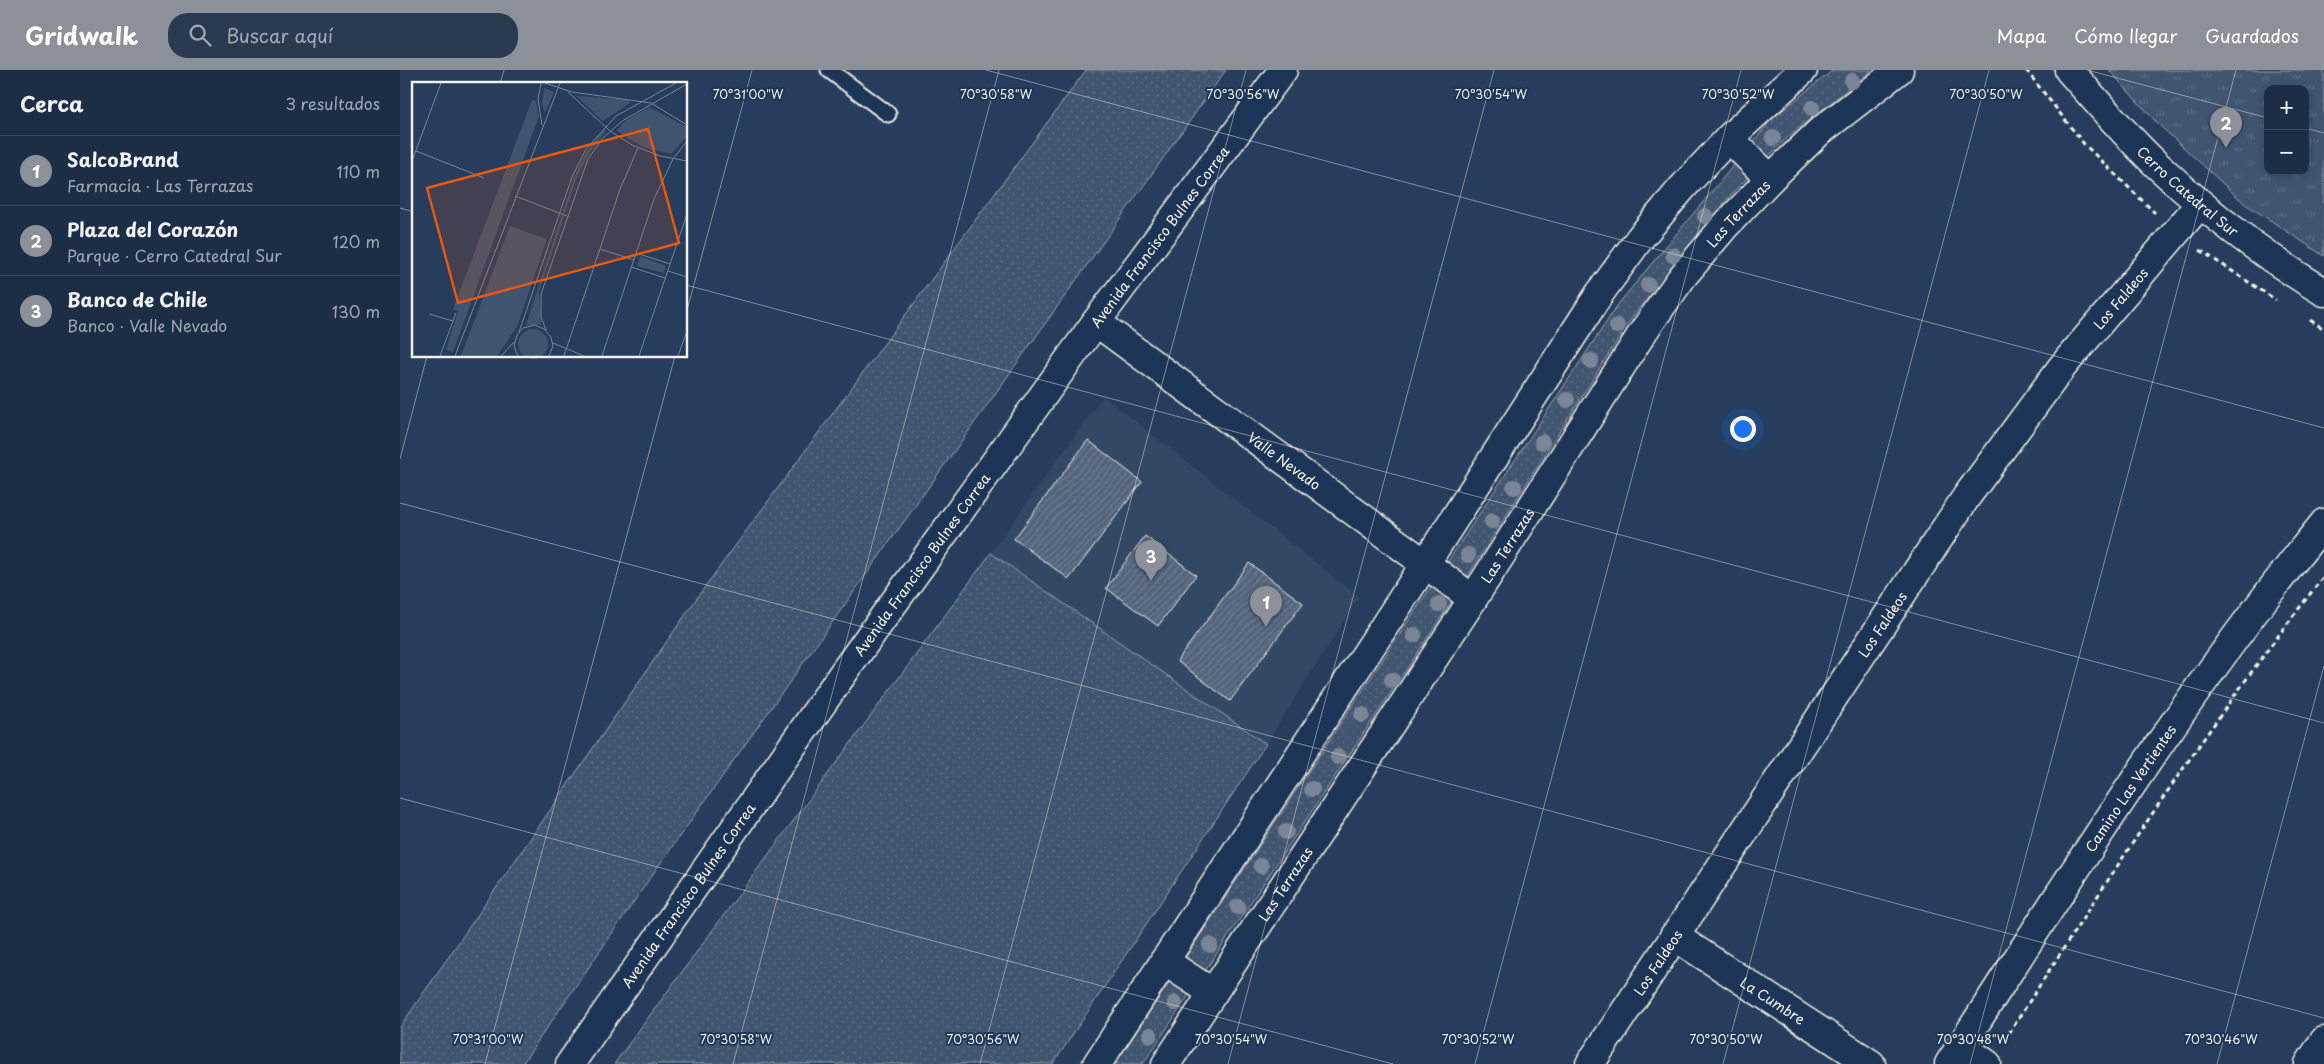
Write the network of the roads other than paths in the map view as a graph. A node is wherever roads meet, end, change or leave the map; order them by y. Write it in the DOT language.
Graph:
graph roads {
  1 [pos="829,70"];
  2 [pos="1283,70"];
  3 [pos="1804,70"];
  4 [pos="1899,70"];
  5 [pos="2069,70"];
  6 [pos="888,114"];
  7 [pos="1729,138"];
  8 [pos="1770,179"];
  9 [pos="2200,204"];
  10 [pos="2324,292"];
  11 [pos="1096,322"];
  12 [pos="2324,523"];
  13 [pos="1425,564"];
  14 [pos="1473,599"];
  15 [pos="1674,936"];
  16 [pos="1164,961"];
  17 [pos="1213,993"];
  18 [pos="2324,1041"];
  19 [pos="1955,1055"];
  20 [pos="1993,1056"];
  21 [pos="570,1064"];
  22 [pos="1097,1064"];
  23 [pos="1166,1064"];
  24 [pos="1590,1064"];
  25 [pos="1871,1064"];
  26 [pos="2309,1064"];
  1 -- 6 [label="lane"];
  2 -- 11 [label="street, Avenida Francisco Bulnes Correa"];
  3 -- 7 [label="street"];
  4 -- 8 [label="street, Las Terrazas"];
  5 -- 9 [label="street, Cerro Catedral Sur"];
  7 -- 8 [label="street"];
  7 -- 13 [label="street"];
  8 -- 14 [label="street, Las Terrazas"];
  9 -- 10 [label="street, Cerro Catedral Sur"];
  9 -- 15 [label="street, Los Faldeos"];
  11 -- 13 [label="street, Valle Nevado"];
  11 -- 21 [label="street, Avenida Francisco Bulnes Correa"];
  12 -- 19 [label="street, Camino Las Vertientes"];
  13 -- 14 [label="street, Valle Nevado"];
  13 -- 16 [label="street"];
  14 -- 17 [label="street, Las Terrazas"];
  15 -- 24 [label="street, Los Faldeos"];
  15 -- 25 [label="street, La Cumbre"];
  16 -- 17 [label="street"];
  16 -- 22 [label="street"];
  17 -- 23 [label="street, Las Terrazas"];
  18 -- 26 [label="street"];
  19 -- 20 [label="street"];
}
